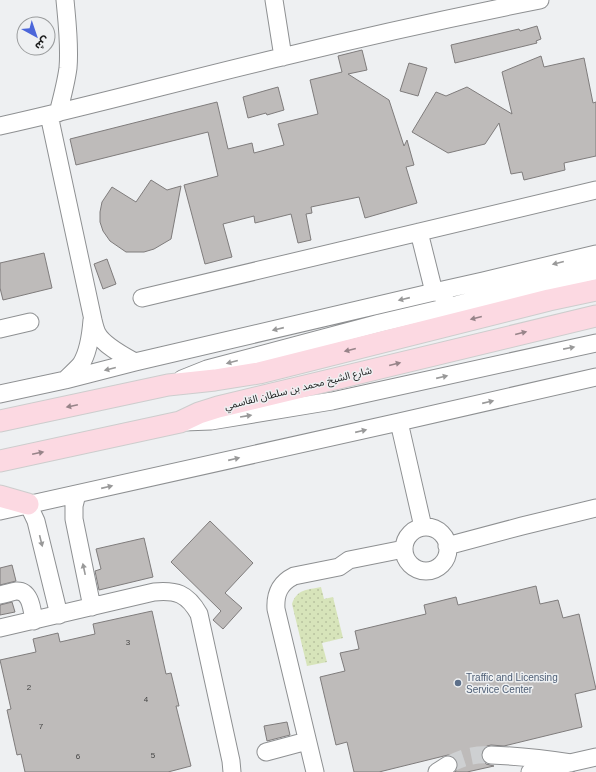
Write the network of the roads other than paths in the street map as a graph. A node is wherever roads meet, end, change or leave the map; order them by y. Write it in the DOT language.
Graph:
graph roads {
  1 [pos="65,0"];
  2 [pos="274,0"];
  3 [pos="540,0"];
  4 [pos="477,6"];
  5 [pos="283,57"];
  6 [pos="54,114"];
  7 [pos="0,126"];
  8 [pos="596,190"];
  9 [pos="419,232"];
  10 [pos="596,254"];
  11 [pos="596,271"];
  12 [pos="596,290"];
  13 [pos="434,292"];
  14 [pos="142,298"];
  15 [pos="471,301"];
  16 [pos="596,316"];
  17 [pos="92,320"];
  18 [pos="30,322"];
  19 [pos="0,329"];
  20 [pos="596,343"];
  21 [pos="135,362"];
  22 [pos="596,377"];
  23 [pos="65,380"];
  24 [pos="168,385"];
  25 [pos="0,394"];
  26 [pos="0,421"];
  27 [pos="180,422"];
  28 [pos="399,422"];
  29 [pos="0,461"];
  30 [pos="77,494"];
  31 [pos="0,496"];
  32 [pos="28,504"];
  33 [pos="596,508"];
  34 [pos="0,511"];
  35 [pos="423,527"];
  36 [pos="447,546"];
  37 [pos="405,554"];
  38 [pos="0,595"];
  39 [pos="92,607"];
  40 [pos="59,615"];
  41 [pos="34,621"];
  42 [pos="0,628"];
  43 [pos="307,741"];
  44 [pos="266,752"];
  45 [pos="492,755"];
  46 [pos="596,757"];
  47 [pos="572,763"];
  48 [pos="232,772"];
  49 [pos="315,772"];
  50 [pos="530,772"];
  1 -- 6 [label="street"];
  2 -- 5 [label="street"];
  3 -- 4 [label="street"];
  4 -- 5 [label="street"];
  5 -- 6 [label="street"];
  6 -- 7 [label="street"];
  6 -- 17 [label="street"];
  8 -- 9 [label="street"];
  9 -- 13 [label="street"];
  9 -- 14 [label="street"];
  10 -- 13 [label="street, one-way"];
  11 -- 15 [label="street"];
  12 -- 24 [label="main road, one-way"];
  13 -- 15 [label="street"];
  13 -- 21 [label="street, one-way"];
  15 -- 24 [label="street, one-way"];
  27 -- 16 [label="main road, شارع الشيخ محمد بن سلطان القاسمي, one-way"];
  17 -- 21 [label="street"];
  17 -- 23 [label="street"];
  18 -- 19 [label="street"];
  27 -- 20 [label="street, one-way"];
  21 -- 23 [label="street, one-way"];
  28 -- 22 [label="street, one-way"];
  23 -- 25 [label="street"];
  24 -- 26 [label="main road, one-way"];
  29 -- 27 [label="main road, شارع الشيخ محمد بن سلطان القاسمي, one-way"];
  30 -- 28 [label="street, one-way"];
  28 -- 35 [label="street"];
  30 -- 32 [label="street"];
  39 -- 30 [label="street, one-way"];
  31 -- 32 [label="main road"];
  32 -- 34 [label="street"];
  32 -- 40 [label="street, one-way"];
  33 -- 36 [label="street"];
  35 -- 36 [label="street"];
  35 -- 37 [label="street"];
  36 -- 37 [label="street"];
  37 -- 43 [label="street"];
  38 -- 41 [label="street"];
  39 -- 40 [label="street"];
  39 -- 48 [label="street"];
  40 -- 41 [label="street"];
  41 -- 42 [label="street"];
  43 -- 44 [label="street"];
  43 -- 49 [label="street"];
  45 -- 47 [label="street"];
  46 -- 47 [label="street"];
  47 -- 50 [label="street"];
}
